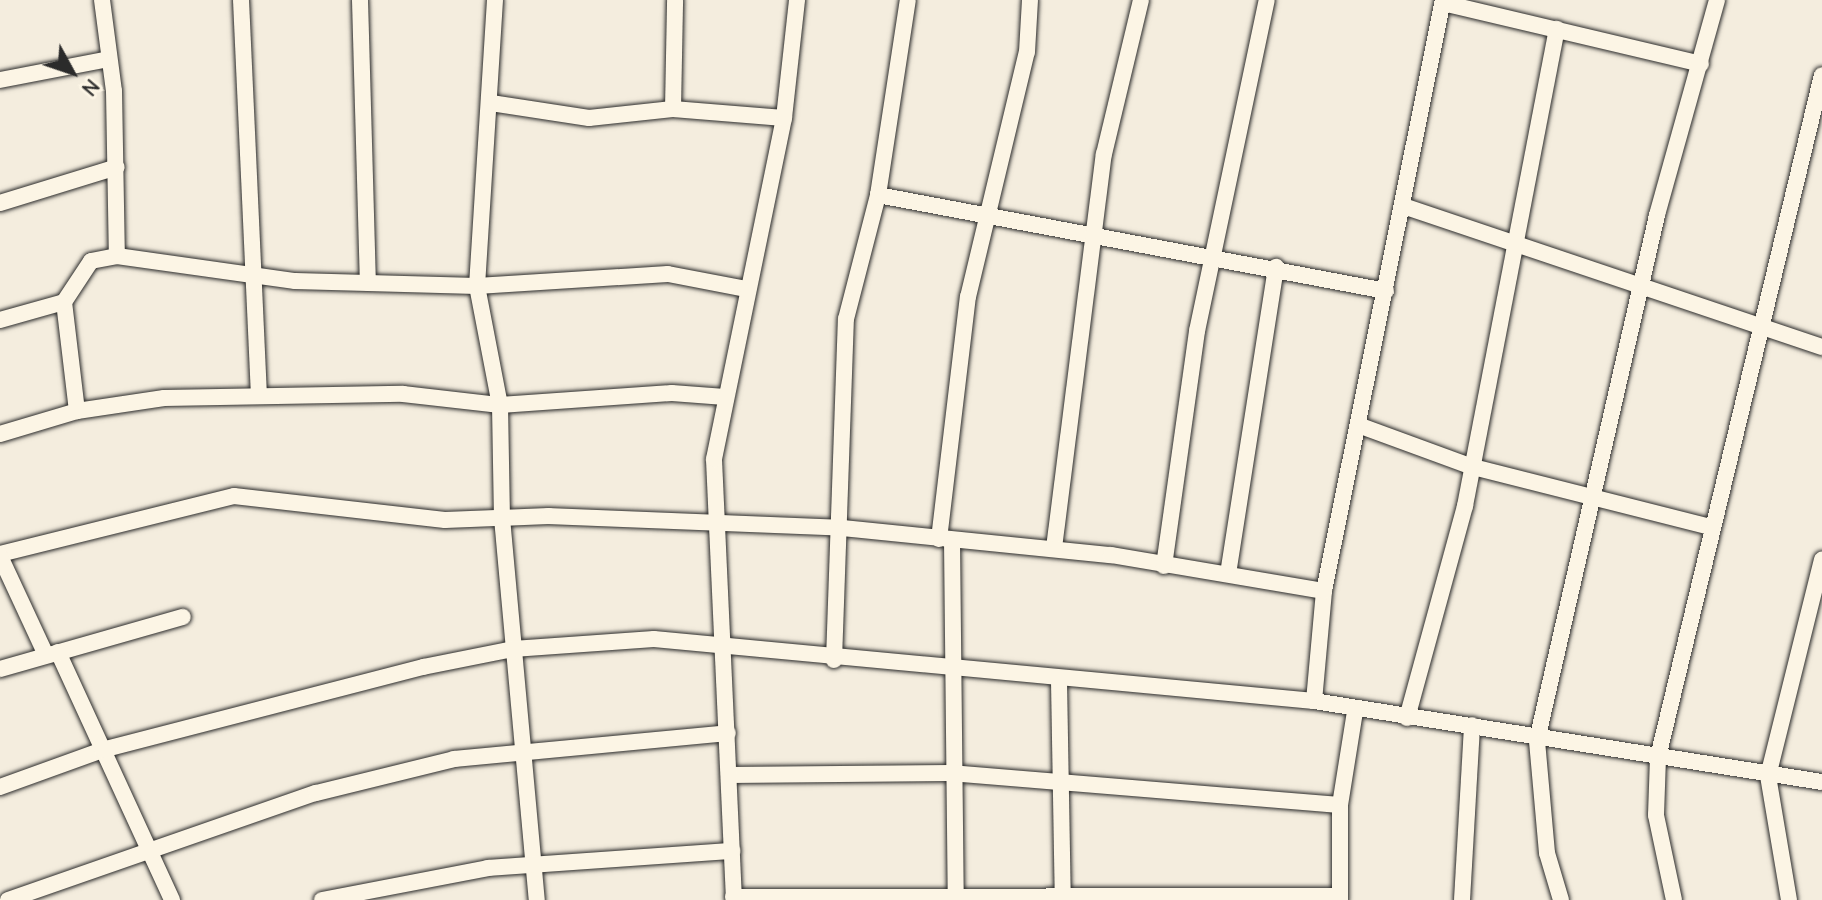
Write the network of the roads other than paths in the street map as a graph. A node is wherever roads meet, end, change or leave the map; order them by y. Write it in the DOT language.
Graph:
graph roads {
  1 [pos="102,0"];
  2 [pos="241,0"];
  3 [pos="360,0"];
  4 [pos="495,0"];
  5 [pos="675,0"];
  6 [pos="797,0"];
  7 [pos="908,0"];
  8 [pos="1030,0"];
  9 [pos="1141,0"];
  10 [pos="1267,0"];
  11 [pos="1717,0"];
  12 [pos="1443,2"];
  13 [pos="1557,29"];
  14 [pos="109,59"];
  15 [pos="1701,64"];
  16 [pos="1822,75"];
  17 [pos="0,80"];
  18 [pos="491,103"];
  19 [pos="673,109"];
  20 [pos="784,118"];
  21 [pos="117,167"];
  22 [pos="878,195"];
  23 [pos="0,203"];
  24 [pos="1406,207"];
  25 [pos="986,212"];
  26 [pos="1093,233"];
  27 [pos="1516,248"];
  28 [pos="1212,255"];
  29 [pos="117,256"];
  30 [pos="1276,267"];
  31 [pos="257,277"];
  32 [pos="368,283"];
  33 [pos="477,286"];
  34 [pos="746,289"];
  35 [pos="1642,289"];
  36 [pos="1386,291"];
  37 [pos="64,302"];
  38 [pos="0,320"];
  39 [pos="1759,328"];
  40 [pos="1822,347"];
  41 [pos="259,396"];
  42 [pos="725,397"];
  43 [pos="500,405"];
  44 [pos="77,411"];
  45 [pos="1358,425"];
  46 [pos="0,434"];
  47 [pos="1473,467"];
  48 [pos="1592,500"];
  49 [pos="502,518"];
  50 [pos="719,525"];
  51 [pos="1710,527"];
  52 [pos="843,528"];
  53 [pos="945,540"];
  54 [pos="1054,548"];
  55 [pos="0,555"];
  56 [pos="1822,560"];
  57 [pos="1164,566"];
  58 [pos="1228,574"];
  59 [pos="1324,591"];
  60 [pos="183,617"];
  61 [pos="726,644"];
  62 [pos="513,649"];
  63 [pos="52,654"];
  64 [pos="834,660"];
  65 [pos="0,669"];
  66 [pos="951,673"];
  67 [pos="1059,681"];
  68 [pos="1314,701"];
  69 [pos="1355,711"];
  70 [pos="1407,718"];
  71 [pos="1472,725"];
  72 [pos="728,733"];
  73 [pos="1537,740"];
  74 [pos="102,750"];
  75 [pos="528,753"];
  76 [pos="1658,757"];
  77 [pos="950,773"];
  78 [pos="729,775"];
  79 [pos="1768,776"];
  80 [pos="1060,781"];
  81 [pos="1822,782"];
  82 [pos="0,787"];
  83 [pos="1340,805"];
  84 [pos="155,851"];
  85 [pos="732,851"];
  86 [pos="535,864"];
  87 [pos="733,898"];
  88 [pos="1340,898"];
  89 [pos="956,899"];
  90 [pos="1062,899"];
  91 [pos="8,900"];
  92 [pos="172,900"];
  93 [pos="322,900"];
  94 [pos="537,900"];
  95 [pos="1462,900"];
  96 [pos="1561,900"];
  97 [pos="1674,900"];
  98 [pos="1789,900"];
  1 -- 14 [label="street"];
  2 -- 31 [label="street"];
  3 -- 32 [label="street"];
  4 -- 18 [label="street"];
  5 -- 19 [label="street"];
  6 -- 20 [label="street"];
  7 -- 22 [label="street"];
  8 -- 25 [label="street"];
  9 -- 26 [label="street"];
  10 -- 28 [label="street"];
  11 -- 15 [label="street"];
  12 -- 13 [label="street"];
  12 -- 24 [label="street"];
  13 -- 15 [label="street"];
  13 -- 27 [label="street"];
  14 -- 17 [label="street"];
  14 -- 21 [label="street"];
  15 -- 35 [label="street"];
  16 -- 39 [label="street"];
  18 -- 19 [label="street"];
  18 -- 33 [label="street"];
  19 -- 20 [label="street"];
  20 -- 34 [label="street"];
  21 -- 23 [label="street"];
  21 -- 29 [label="street"];
  22 -- 25 [label="street"];
  22 -- 52 [label="street"];
  24 -- 27 [label="street"];
  24 -- 36 [label="street"];
  25 -- 26 [label="street"];
  25 -- 53 [label="street"];
  26 -- 28 [label="street"];
  26 -- 54 [label="street"];
  27 -- 35 [label="street"];
  27 -- 47 [label="street"];
  28 -- 30 [label="street"];
  28 -- 57 [label="street"];
  29 -- 31 [label="street"];
  29 -- 37 [label="street"];
  30 -- 36 [label="street"];
  30 -- 58 [label="street"];
  31 -- 32 [label="street"];
  31 -- 41 [label="street"];
  32 -- 33 [label="street"];
  33 -- 34 [label="street"];
  33 -- 43 [label="street"];
  34 -- 42 [label="street"];
  35 -- 39 [label="street"];
  35 -- 48 [label="street"];
  36 -- 45 [label="street"];
  37 -- 38 [label="street"];
  37 -- 44 [label="street"];
  39 -- 40 [label="street"];
  39 -- 51 [label="street"];
  41 -- 43 [label="street"];
  41 -- 44 [label="street"];
  42 -- 43 [label="street"];
  42 -- 50 [label="street"];
  43 -- 49 [label="street"];
  44 -- 46 [label="street"];
  45 -- 47 [label="street"];
  45 -- 59 [label="street"];
  47 -- 48 [label="street"];
  47 -- 70 [label="street"];
  48 -- 51 [label="street"];
  48 -- 73 [label="street"];
  49 -- 50 [label="street"];
  49 -- 55 [label="street"];
  49 -- 62 [label="street"];
  50 -- 52 [label="street"];
  50 -- 61 [label="street"];
  51 -- 76 [label="street"];
  52 -- 53 [label="street"];
  52 -- 64 [label="street"];
  53 -- 54 [label="street"];
  53 -- 66 [label="street"];
  54 -- 57 [label="street"];
  55 -- 63 [label="street"];
  56 -- 79 [label="street"];
  57 -- 58 [label="street"];
  58 -- 59 [label="street"];
  59 -- 68 [label="street"];
  60 -- 63 [label="street"];
  61 -- 62 [label="street"];
  61 -- 64 [label="street"];
  61 -- 72 [label="street"];
  62 -- 74 [label="street"];
  62 -- 75 [label="street"];
  63 -- 65 [label="street"];
  63 -- 74 [label="street"];
  64 -- 66 [label="street"];
  66 -- 67 [label="street"];
  66 -- 77 [label="street"];
  67 -- 68 [label="street"];
  67 -- 80 [label="street"];
  68 -- 69 [label="street"];
  69 -- 70 [label="street"];
  69 -- 83 [label="street"];
  70 -- 71 [label="street"];
  71 -- 73 [label="street"];
  71 -- 95 [label="street"];
  72 -- 75 [label="street"];
  72 -- 78 [label="street"];
  73 -- 76 [label="street"];
  73 -- 96 [label="street"];
  74 -- 82 [label="street"];
  74 -- 84 [label="street"];
  75 -- 84 [label="street"];
  75 -- 86 [label="street"];
  76 -- 79 [label="street"];
  76 -- 97 [label="street"];
  77 -- 78 [label="street"];
  77 -- 80 [label="street"];
  77 -- 89 [label="street"];
  78 -- 85 [label="street"];
  79 -- 81 [label="street"];
  79 -- 98 [label="street"];
  80 -- 83 [label="street"];
  80 -- 90 [label="street"];
  83 -- 88 [label="street"];
  84 -- 91 [label="street"];
  84 -- 92 [label="street"];
  85 -- 86 [label="street"];
  85 -- 87 [label="street"];
  86 -- 93 [label="street"];
  86 -- 94 [label="street"];
  87 -- 89 [label="street"];
  88 -- 90 [label="street"];
  89 -- 90 [label="street"];
}
